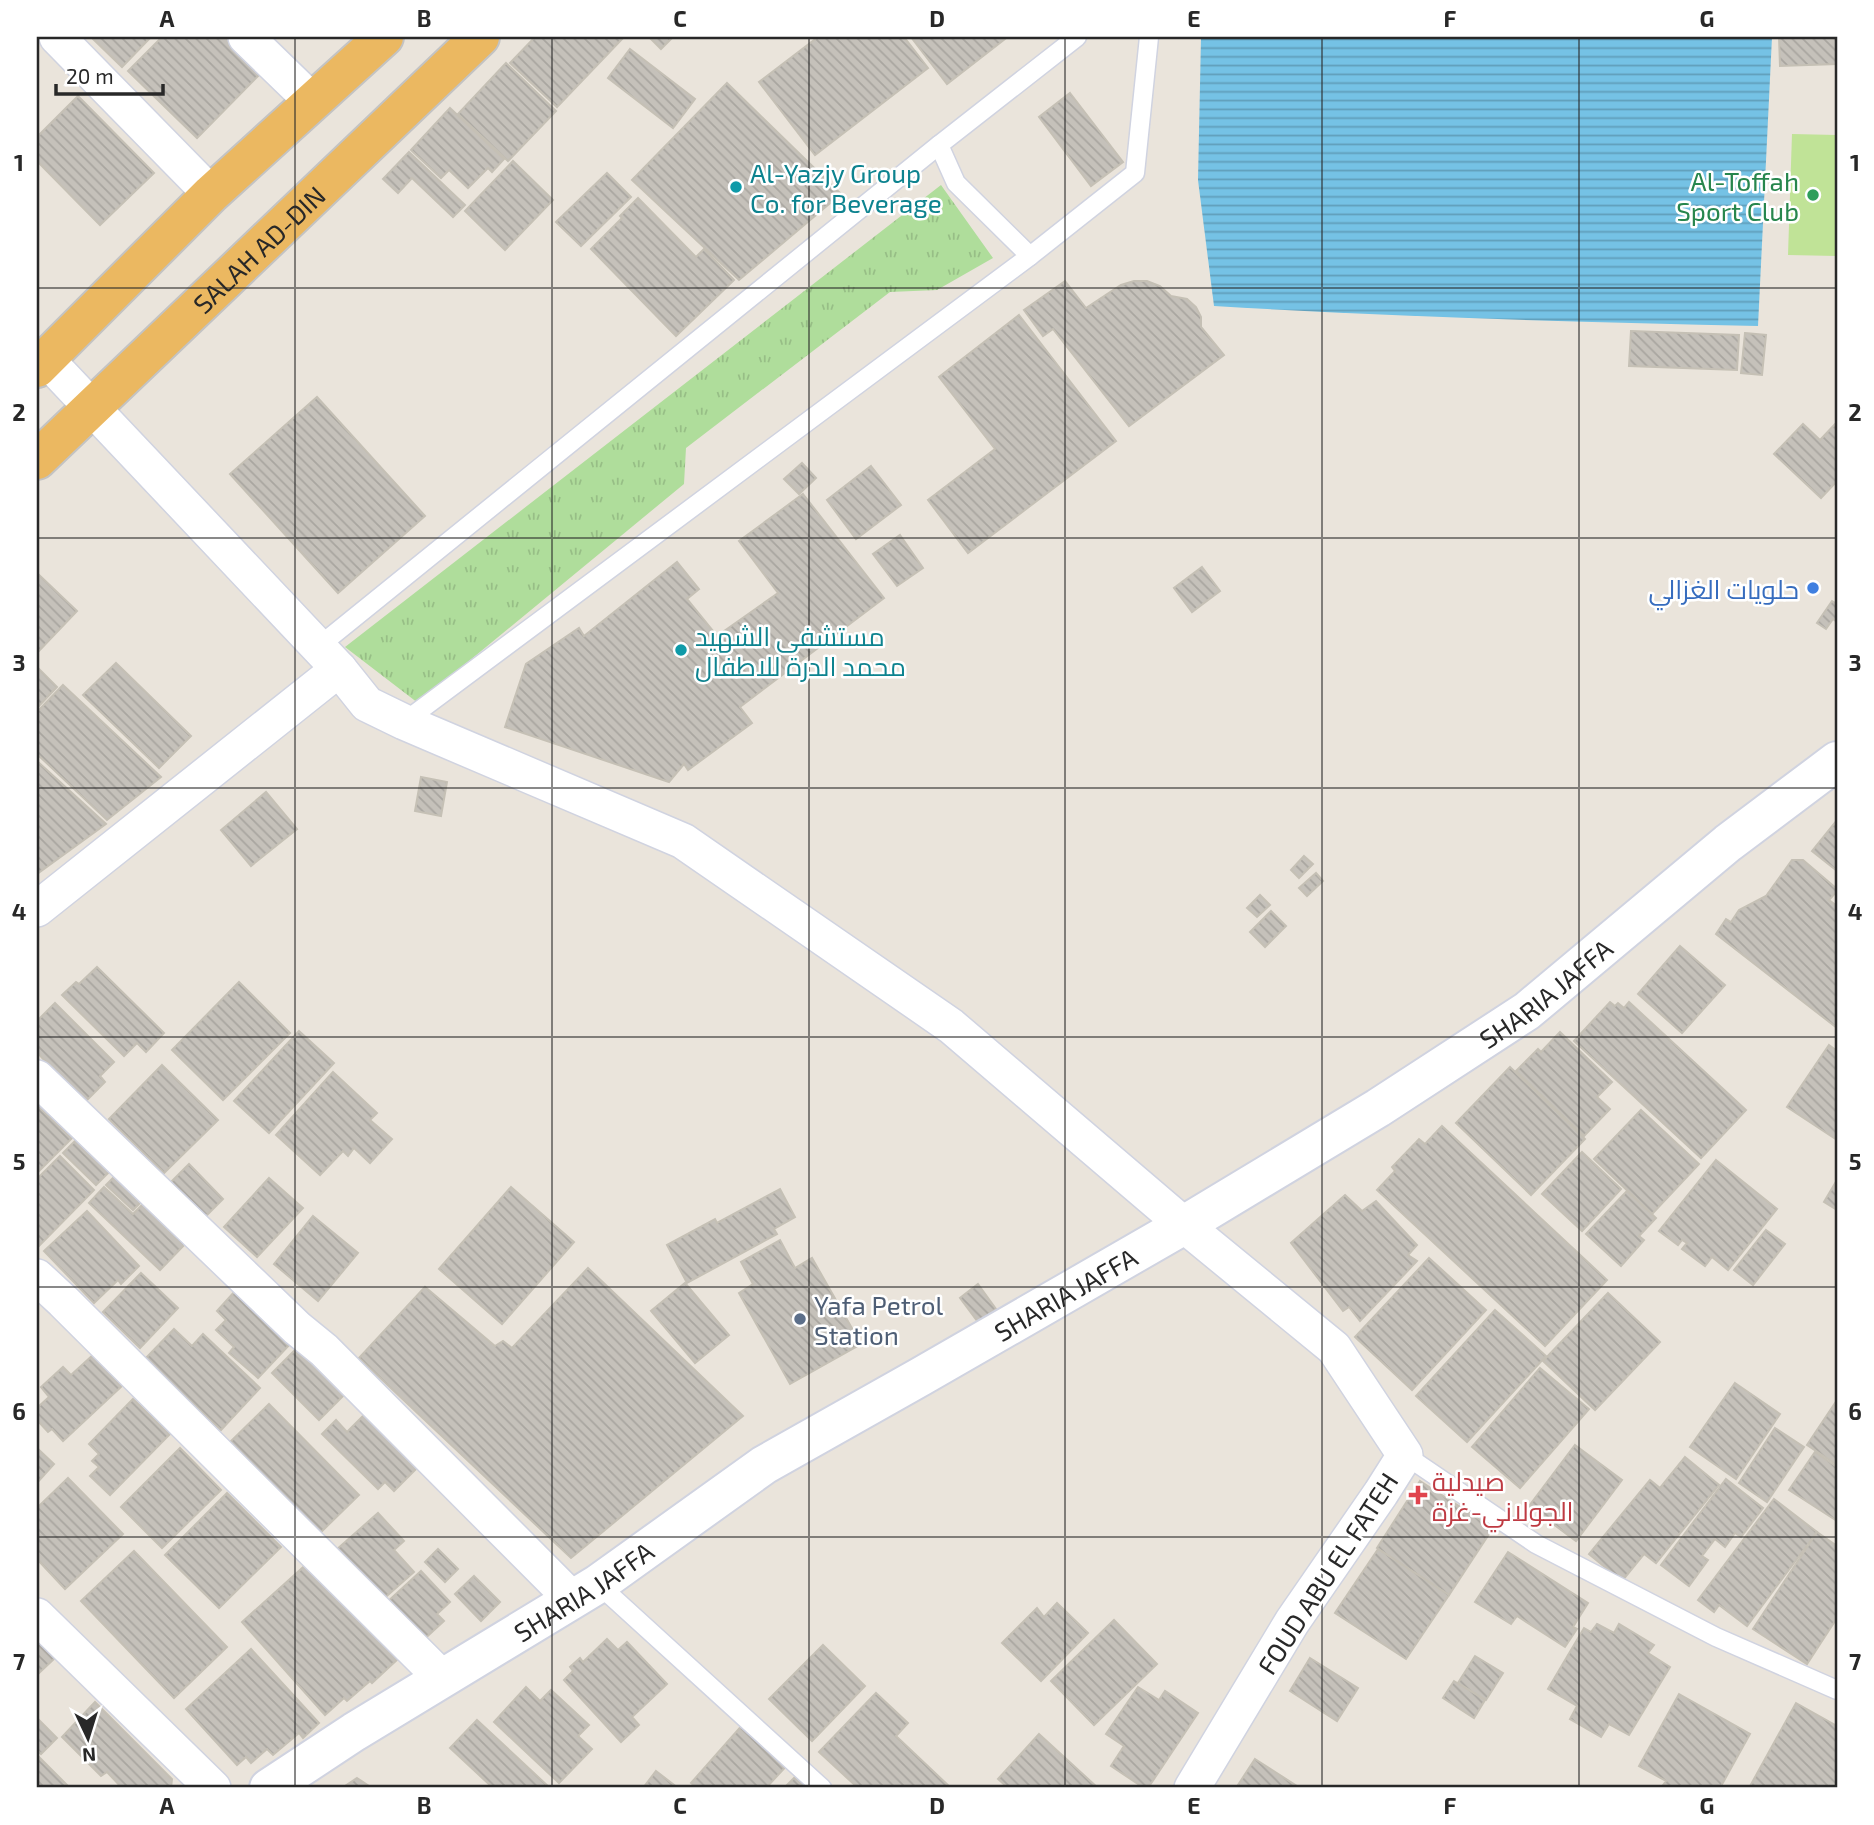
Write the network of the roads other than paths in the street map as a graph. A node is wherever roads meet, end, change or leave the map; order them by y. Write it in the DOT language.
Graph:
graph roads {
  1 [pos="57,37"];
  2 [pos="246,37"];
  3 [pos="384,37"];
  4 [pos="480,37"];
  5 [pos="1077,37"];
  6 [pos="1149,37"];
  7 [pos="313,102"];
  8 [pos="939,145"];
  9 [pos="211,194"];
  10 [pos="1030,256"];
  11 [pos="41,364"];
  12 [pos="92,406"];
  13 [pos="37,460"];
  14 [pos="328,658"];
  15 [pos="404,722"];
  16 [pos="1837,761"];
  17 [pos="37,909"];
  18 [pos="37,1078"];
  19 [pos="1184,1225"];
  20 [pos="37,1277"];
  21 [pos="1405,1455"];
  22 [pos="585,1592"];
  23 [pos="37,1616"];
  24 [pos="442,1678"];
  25 [pos="1837,1690"];
  26 [pos="213,1788"];
  27 [pos="269,1788"];
  28 [pos="822,1788"];
  29 [pos="1192,1788"];
  1 -- 9 [label="street"];
  2 -- 7 [label="street"];
  3 -- 7 [label="highway"];
  4 -- 12 [label="highway, SALAH AD-DIN"];
  5 -- 8 [label="lane"];
  6 -- 10 [label="lane"];
  7 -- 9 [label="highway"];
  8 -- 10 [label="lane"];
  8 -- 14 [label="lane"];
  9 -- 11 [label="highway"];
  10 -- 15 [label="lane"];
  11 -- 12 [label="street, FOUD ABU EL FATEH"];
  12 -- 13 [label="highway, SALAH AD-DIN"];
  12 -- 14 [label="street, FOUD ABU EL FATEH"];
  14 -- 15 [label="street, FOUD ABU EL FATEH"];
  14 -- 17 [label="street"];
  15 -- 19 [label="street, FOUD ABU EL FATEH"];
  16 -- 19 [label="street, SHARIA JAFFA"];
  18 -- 22 [label="street"];
  19 -- 21 [label="street, FOUD ABU EL FATEH"];
  19 -- 22 [label="street, SHARIA JAFFA"];
  20 -- 24 [label="street"];
  21 -- 25 [label="lane"];
  21 -- 29 [label="street, FOUD ABU EL FATEH"];
  22 -- 24 [label="street, SHARIA JAFFA"];
  22 -- 28 [label="lane"];
  23 -- 26 [label="street"];
  24 -- 27 [label="street, SHARIA JAFFA"];
}
